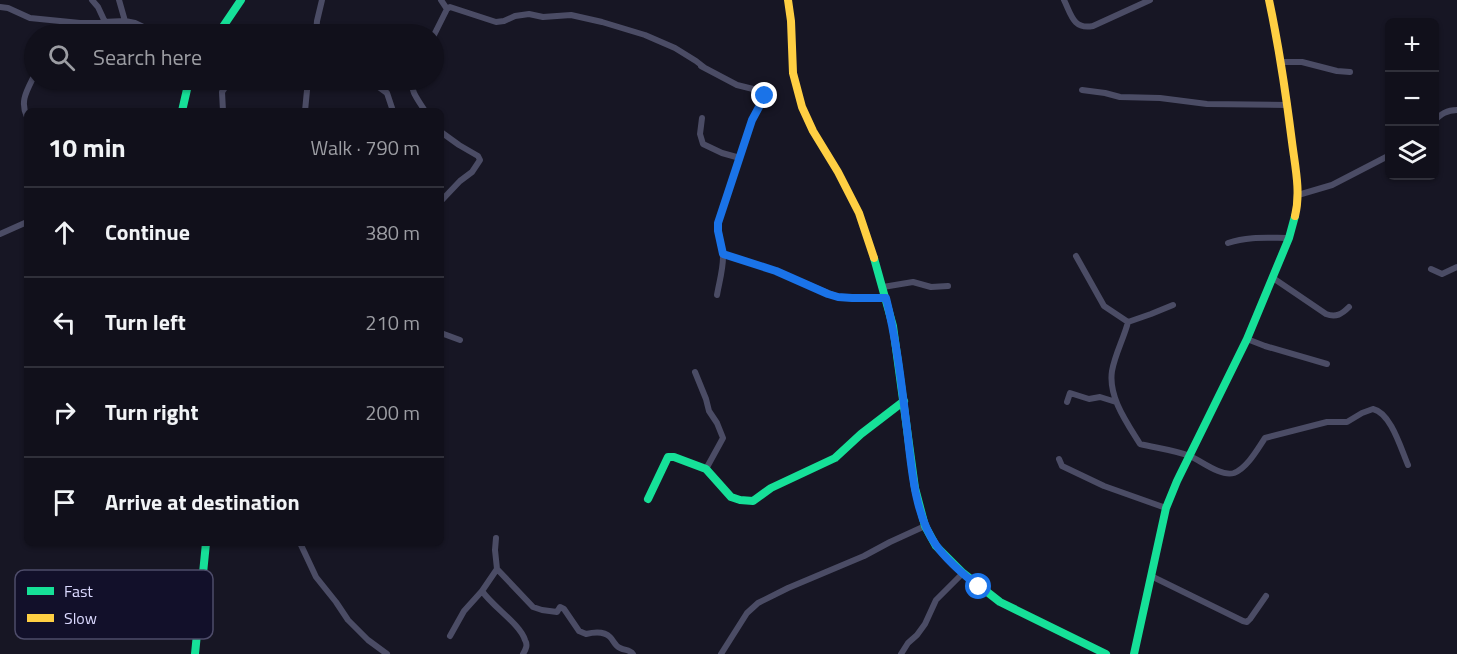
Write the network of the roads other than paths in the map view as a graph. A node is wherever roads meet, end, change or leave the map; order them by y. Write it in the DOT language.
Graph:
graph roads {
  1 [pos="92,0"];
  2 [pos="119,0"];
  3 [pos="241,0"];
  4 [pos="322,0"];
  5 [pos="441,0"];
  6 [pos="789,0"];
  7 [pos="1064,0"];
  8 [pos="1150,0"];
  9 [pos="1269,0"];
  10 [pos="0,7"];
  11 [pos="447,9"];
  12 [pos="105,21"];
  13 [pos="125,21"];
  14 [pos="137,24"];
  15 [pos="225,24"];
  16 [pos="317,24"];
  17 [pos="440,24"];
  18 [pos="1281,62"];
  19 [pos="695,63"];
  20 [pos="705,68"];
  21 [pos="1350,72"];
  22 [pos="27,90"];
  23 [pos="187,90"];
  24 [pos="223,90"];
  25 [pos="307,90"];
  26 [pos="383,90"];
  27 [pos="412,90"];
  28 [pos="1082,90"];
  29 [pos="1288,105"];
  30 [pos="24,108"];
  31 [pos="183,108"];
  32 [pos="223,108"];
  33 [pos="305,108"];
  34 [pos="392,108"];
  35 [pos="423,108"];
  36 [pos="1457,110"];
  37 [pos="1439,116"];
  38 [pos="702,118"];
  39 [pos="444,134"];
  40 [pos="1385,157"];
  41 [pos="740,158"];
  42 [pos="1298,195"];
  43 [pos="444,198"];
  44 [pos="24,223"];
  45 [pos="0,234"];
  46 [pos="1289,238"];
  47 [pos="1228,243"];
  48 [pos="723,254"];
  49 [pos="1076,256"];
  50 [pos="1457,267"];
  51 [pos="1431,270"];
  52 [pos="1273,278"];
  53 [pos="948,286"];
  54 [pos="883,287"];
  55 [pos="717,296"];
  56 [pos="886,298"];
  57 [pos="1173,305"];
  58 [pos="1349,307"];
  59 [pos="1128,322"];
  60 [pos="444,334"];
  61 [pos="1247,339"];
  62 [pos="460,340"];
  63 [pos="1327,364"];
  64 [pos="695,372"];
  65 [pos="904,401"];
  66 [pos="1067,402"];
  67 [pos="1116,402"];
  68 [pos="1190,456"];
  69 [pos="1059,459"];
  70 [pos="1408,465"];
  71 [pos="706,469"];
  72 [pos="648,499"];
  73 [pos="1166,508"];
  74 [pos="925,526"];
  75 [pos="496,538"];
  76 [pos="206,546"];
  77 [pos="302,546"];
  78 [pos="497,569"];
  79 [pos="203,570"];
  80 [pos="963,573"];
  81 [pos="1151,576"];
  82 [pos="482,591"];
  83 [pos="1266,596"];
  84 [pos="450,636"];
  85 [pos="196,639"];
  86 [pos="1089,650"];
  87 [pos="195,654"];
  88 [pos="387,654"];
  89 [pos="523,654"];
  90 [pos="633,654"];
  91 [pos="721,654"];
  92 [pos="901,654"];
  93 [pos="1106,654"];
  94 [pos="1134,654"];
  1 -- 12 [label="street"];
  2 -- 13 [label="street"];
  3 -- 15 [label="street"];
  4 -- 16 [label="street"];
  5 -- 11 [label="street"];
  6 -- 54 [label="street"];
  7 -- 8 [label="street"];
  9 -- 18 [label="street"];
  10 -- 12 [label="street"];
  11 -- 17 [label="street"];
  11 -- 20 [label="street"];
  12 -- 13 [label="street"];
  13 -- 14 [label="street"];
  18 -- 21 [label="street"];
  18 -- 29 [label="street"];
  19 -- 20 [label="street"];
  20 -- 41 [label="street"];
  22 -- 30 [label="street"];
  23 -- 31 [label="street"];
  24 -- 32 [label="street"];
  25 -- 33 [label="street"];
  26 -- 34 [label="street"];
  27 -- 35 [label="street"];
  28 -- 29 [label="street"];
  29 -- 42 [label="street"];
  36 -- 37 [label="street"];
  38 -- 41 [label="street"];
  39 -- 43 [label="street"];
  40 -- 42 [label="street"];
  41 -- 48 [label="street"];
  42 -- 46 [label="street"];
  44 -- 45 [label="street"];
  46 -- 47 [label="street"];
  46 -- 52 [label="street"];
  48 -- 55 [label="street"];
  48 -- 56 [label="street"];
  49 -- 59 [label="street"];
  50 -- 51 [label="street"];
  52 -- 58 [label="street"];
  52 -- 61 [label="street"];
  53 -- 54 [label="street"];
  54 -- 56 [label="street"];
  56 -- 65 [label="street"];
  57 -- 59 [label="street"];
  59 -- 67 [label="street"];
  60 -- 62 [label="street"];
  61 -- 63 [label="street"];
  61 -- 68 [label="street"];
  64 -- 71 [label="street"];
  65 -- 71 [label="street"];
  65 -- 74 [label="street"];
  66 -- 67 [label="street"];
  67 -- 68 [label="street"];
  68 -- 70 [label="street"];
  68 -- 73 [label="street"];
  69 -- 73 [label="street"];
  71 -- 72 [label="street"];
  73 -- 81 [label="street"];
  74 -- 80 [label="street"];
  74 -- 91 [label="street"];
  75 -- 78 [label="street"];
  76 -- 79 [label="street"];
  77 -- 88 [label="street"];
  78 -- 82 [label="street"];
  78 -- 90 [label="street"];
  80 -- 86 [label="street"];
  80 -- 92 [label="street"];
  81 -- 83 [label="street"];
  81 -- 94 [label="street"];
  82 -- 84 [label="street"];
  82 -- 89 [label="street"];
  85 -- 87 [label="street"];
  86 -- 93 [label="street"];
}
